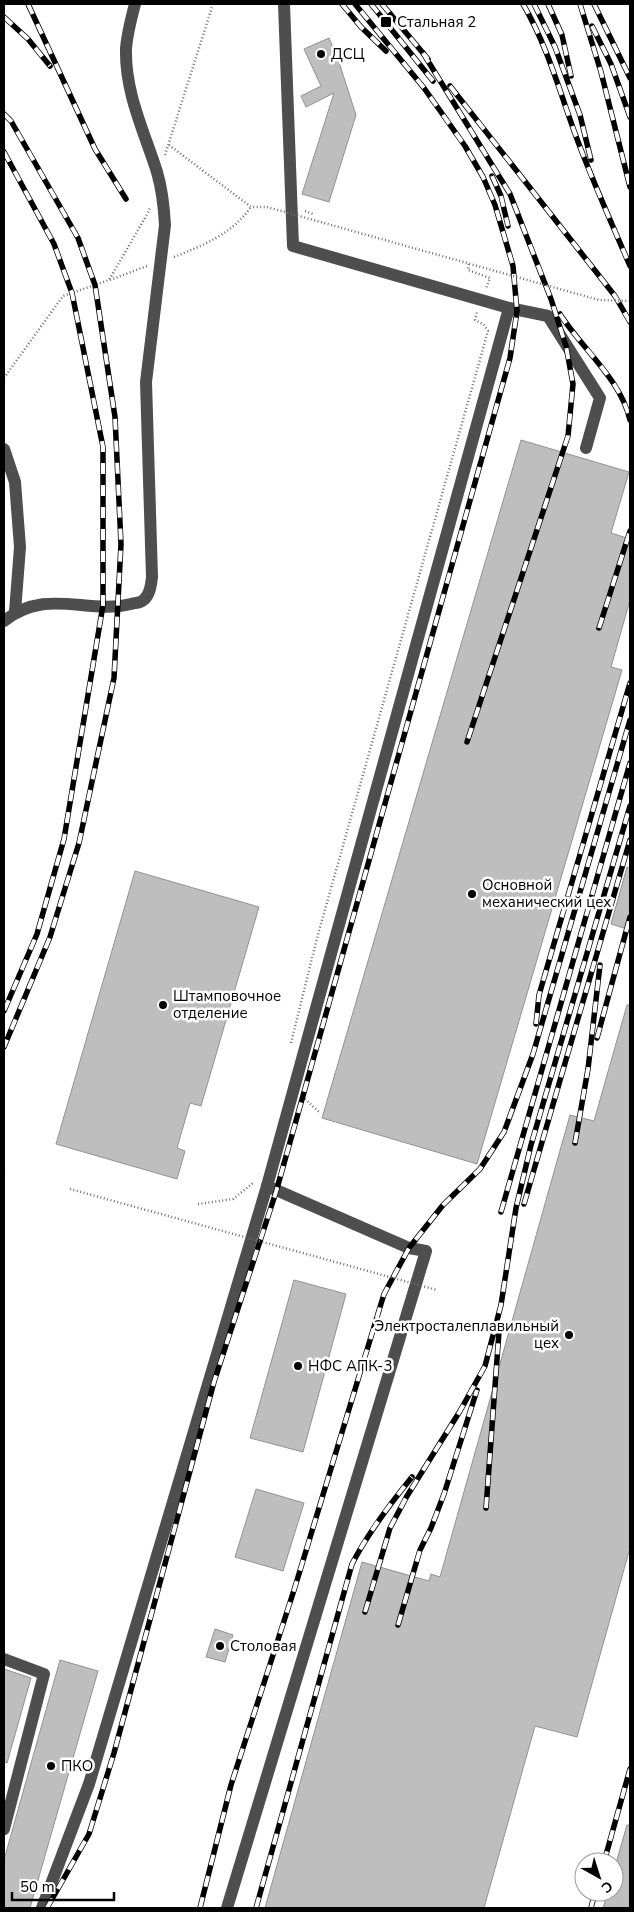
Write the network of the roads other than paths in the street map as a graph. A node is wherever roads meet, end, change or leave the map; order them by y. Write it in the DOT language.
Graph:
graph roads {
  1 [pos="126,4"];
  2 [pos="135,4"];
  3 [pos="284,4"];
  4 [pos="129,27"];
  5 [pos="509,308"];
  6 [pos="586,448"];
  7 [pos="4,449"];
  8 [pos="15,612"];
  9 [pos="4,621"];
  10 [pos="266,1186"];
  11 [pos="4,1659"];
  12 [pos="4,1829"];
  13 [pos="42,1908"];
  14 [pos="228,1908"];
  1 -- 4 [label="lane"];
  2 -- 4 [label="lane"];
  3 -- 5 [label="lane"];
  4 -- 8 [label="lane"];
  5 -- 6 [label="lane"];
  5 -- 10 [label="lane"];
  7 -- 8 [label="lane"];
  8 -- 9 [label="lane"];
  10 -- 13 [label="lane"];
  10 -- 14 [label="lane"];
  11 -- 12 [label="lane"];
}
